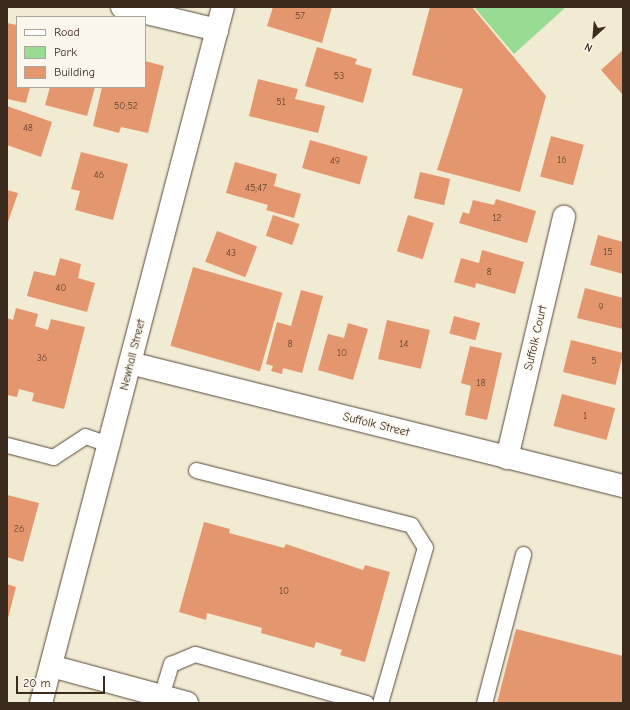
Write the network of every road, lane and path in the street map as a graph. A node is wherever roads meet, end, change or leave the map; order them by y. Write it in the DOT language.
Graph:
graph roads {
  1 [pos="122,7"];
  2 [pos="223,7"];
  3 [pos="217,30"];
  4 [pos="564,217"];
  5 [pos="130,363"];
  6 [pos="7,445"];
  7 [pos="111,445"];
  8 [pos="507,458"];
  9 [pos="196,470"];
  10 [pos="623,486"];
  11 [pos="523,554"];
  12 [pos="51,666"];
  13 [pos="161,696"];
  14 [pos="41,703"];
  15 [pos="186,703"];
  16 [pos="366,703"];
  17 [pos="380,703"];
  18 [pos="484,703"];
  1 -- 3 [label="street"];
  2 -- 3 [label="street, Newhall Street"];
  3 -- 5 [label="street, Newhall Street"];
  4 -- 8 [label="street, Suffolk Court"];
  5 -- 7 [label="street, Newhall Street"];
  5 -- 8 [label="street, Suffolk Street"];
  6 -- 7 [label="lane"];
  7 -- 12 [label="street, Newhall Street"];
  8 -- 10 [label="street, Suffolk Street"];
  9 -- 17 [label="lane"];
  11 -- 18 [label="lane"];
  12 -- 13 [label="street"];
  12 -- 14 [label="street, Newhall Street"];
  13 -- 15 [label="street"];
  13 -- 16 [label="lane"];
}
